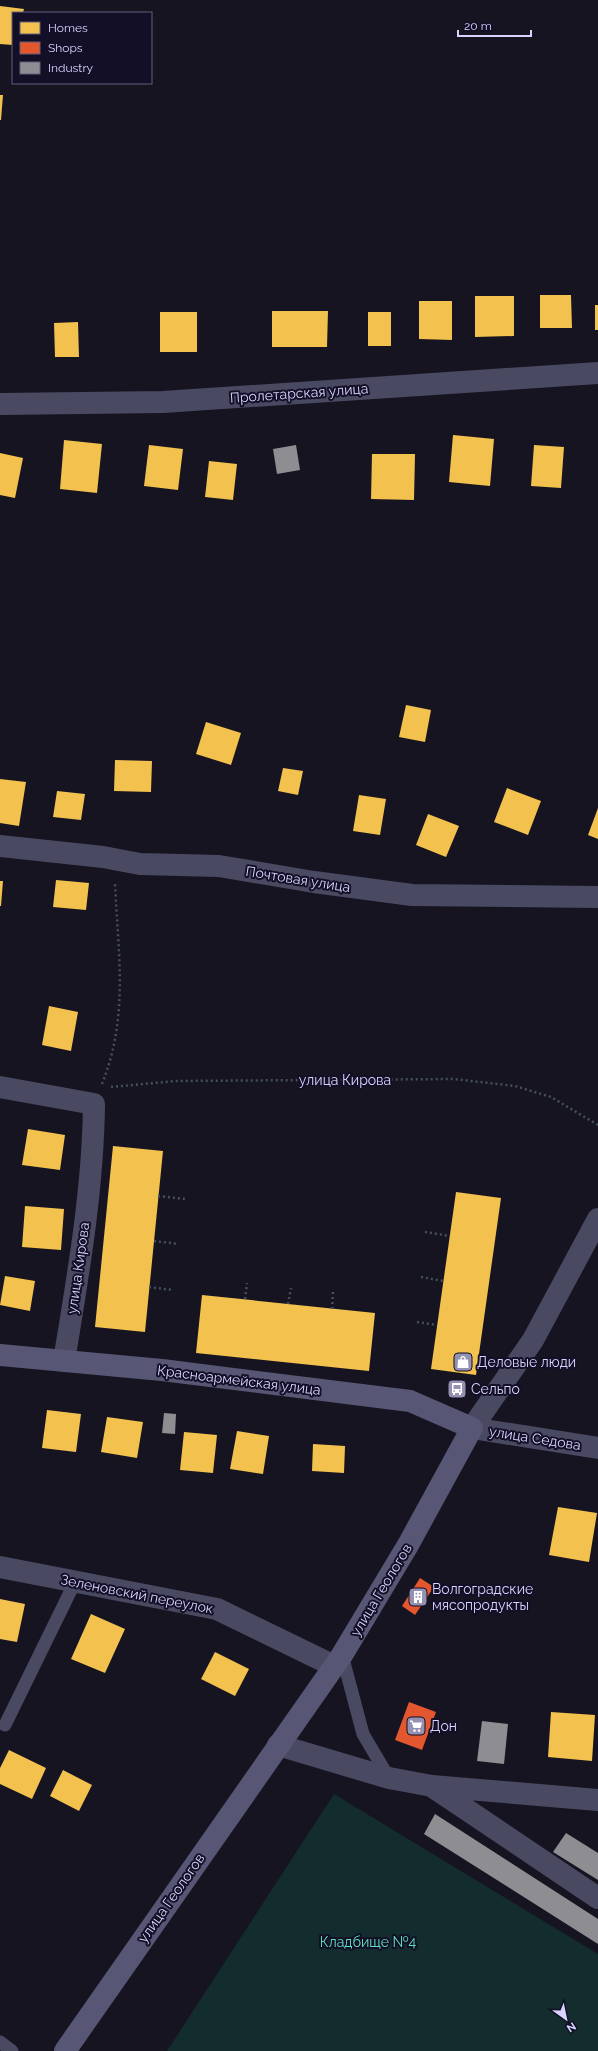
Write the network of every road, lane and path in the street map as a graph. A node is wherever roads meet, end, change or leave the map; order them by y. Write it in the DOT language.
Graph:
graph roads {
  1 [pos="598,373"];
  2 [pos="0,404"];
  3 [pos="0,846"];
  4 [pos="103,857"];
  5 [pos="598,896"];
  6 [pos="0,1087"];
  7 [pos="598,1125"];
  8 [pos="158,1196"];
  9 [pos="185,1199"];
  10 [pos="598,1219"];
  11 [pos="425,1232"];
  12 [pos="450,1236"];
  13 [pos="154,1241"];
  14 [pos="178,1244"];
  15 [pos="421,1278"];
  16 [pos="443,1281"];
  17 [pos="247,1284"];
  18 [pos="149,1287"];
  19 [pos="291,1288"];
  20 [pos="172,1290"];
  21 [pos="333,1292"];
  22 [pos="245,1299"];
  23 [pos="288,1304"];
  24 [pos="332,1309"];
  25 [pos="416,1322"];
  26 [pos="437,1325"];
  27 [pos="0,1354"];
  28 [pos="64,1361"];
  29 [pos="472,1428"];
  30 [pos="598,1448"];
  31 [pos="0,1567"];
  32 [pos="75,1582"];
  33 [pos="338,1660"];
  34 [pos="5,1725"];
  35 [pos="278,1745"];
  36 [pos="389,1778"];
  37 [pos="432,1786"];
  38 [pos="598,1800"];
  39 [pos="598,1898"];
  40 [pos="0,2042"];
  41 [pos="12,2051"];
  42 [pos="65,2051"];
  1 -- 2 [label="street, Пролетарская улица"];
  3 -- 4 [label="street, Почтовая улица"];
  4 -- 5 [label="street, Почтовая улица"];
  4 -- 7 [label="path, улица Кирова"];
  6 -- 28 [label="street, улица Кирова"];
  8 -- 9 [label="path"];
  10 -- 29 [label="street"];
  11 -- 12 [label="path"];
  13 -- 14 [label="path"];
  15 -- 16 [label="path"];
  17 -- 22 [label="path"];
  18 -- 20 [label="path"];
  19 -- 23 [label="path"];
  21 -- 24 [label="path"];
  25 -- 26 [label="path"];
  27 -- 28 [label="street, Красноармейская улица"];
  28 -- 29 [label="street, Красноармейская улица"];
  29 -- 30 [label="street, улица Седова"];
  29 -- 33 [label="street, улица Геологов"];
  31 -- 32 [label="street, Зеленовский переулок"];
  32 -- 33 [label="street, Зеленовский переулок"];
  32 -- 34 [label="lane"];
  33 -- 35 [label="street, улица Геологов"];
  33 -- 36 [label="lane"];
  35 -- 36 [label="street"];
  35 -- 42 [label="street, улица Геологов"];
  36 -- 37 [label="street"];
  37 -- 38 [label="street"];
  37 -- 39 [label="street"];
  40 -- 41 [label="lane"];
}
